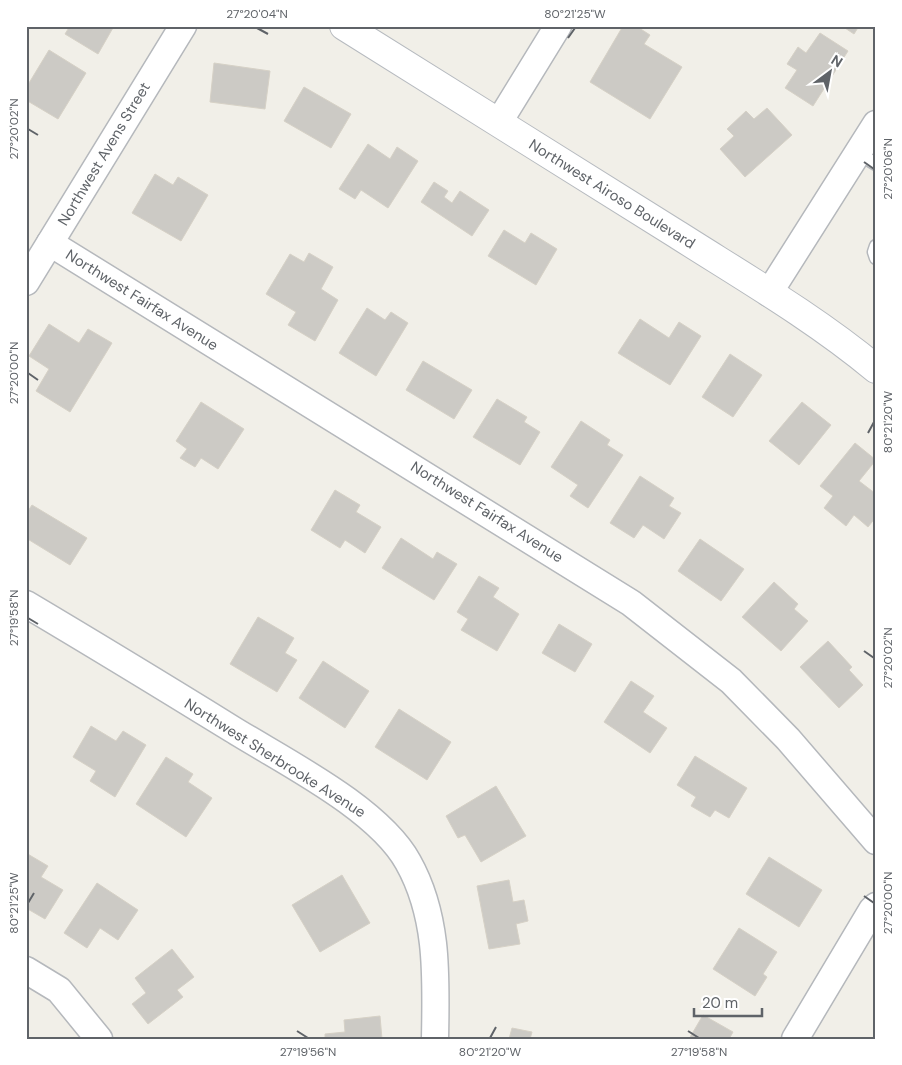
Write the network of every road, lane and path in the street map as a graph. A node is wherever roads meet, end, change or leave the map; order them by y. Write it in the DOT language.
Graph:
graph roads {
  1 [pos="183,26"];
  2 [pos="344,26"];
  3 [pos="558,26"];
  4 [pos="499,122"];
  5 [pos="876,124"];
  6 [pos="867,159"];
  7 [pos="50,243"];
  8 [pos="876,246"];
  9 [pos="876,258"];
  10 [pos="26,282"];
  11 [pos="769,293"];
  12 [pos="876,369"];
  13 [pos="26,604"];
  14 [pos="876,841"];
  15 [pos="876,906"];
  16 [pos="26,970"];
  17 [pos="100,1039"];
  18 [pos="435,1039"];
  19 [pos="795,1039"];
  1 -- 7 [label="street, Northwest Avens Street"];
  2 -- 4 [label="main road, Northwest Airoso Boulevard"];
  3 -- 4 [label="street"];
  4 -- 11 [label="main road, Northwest Airoso Boulevard"];
  5 -- 6 [label="street"];
  6 -- 11 [label="street"];
  7 -- 10 [label="street, Northwest Avens Street"];
  7 -- 14 [label="street, Northwest Fairfax Avenue"];
  8 -- 9 [label="lane"];
  11 -- 12 [label="main road, Northwest Airoso Boulevard"];
  13 -- 18 [label="street, Northwest Sherbrooke Avenue"];
  15 -- 19 [label="street"];
  16 -- 17 [label="street"];
}
